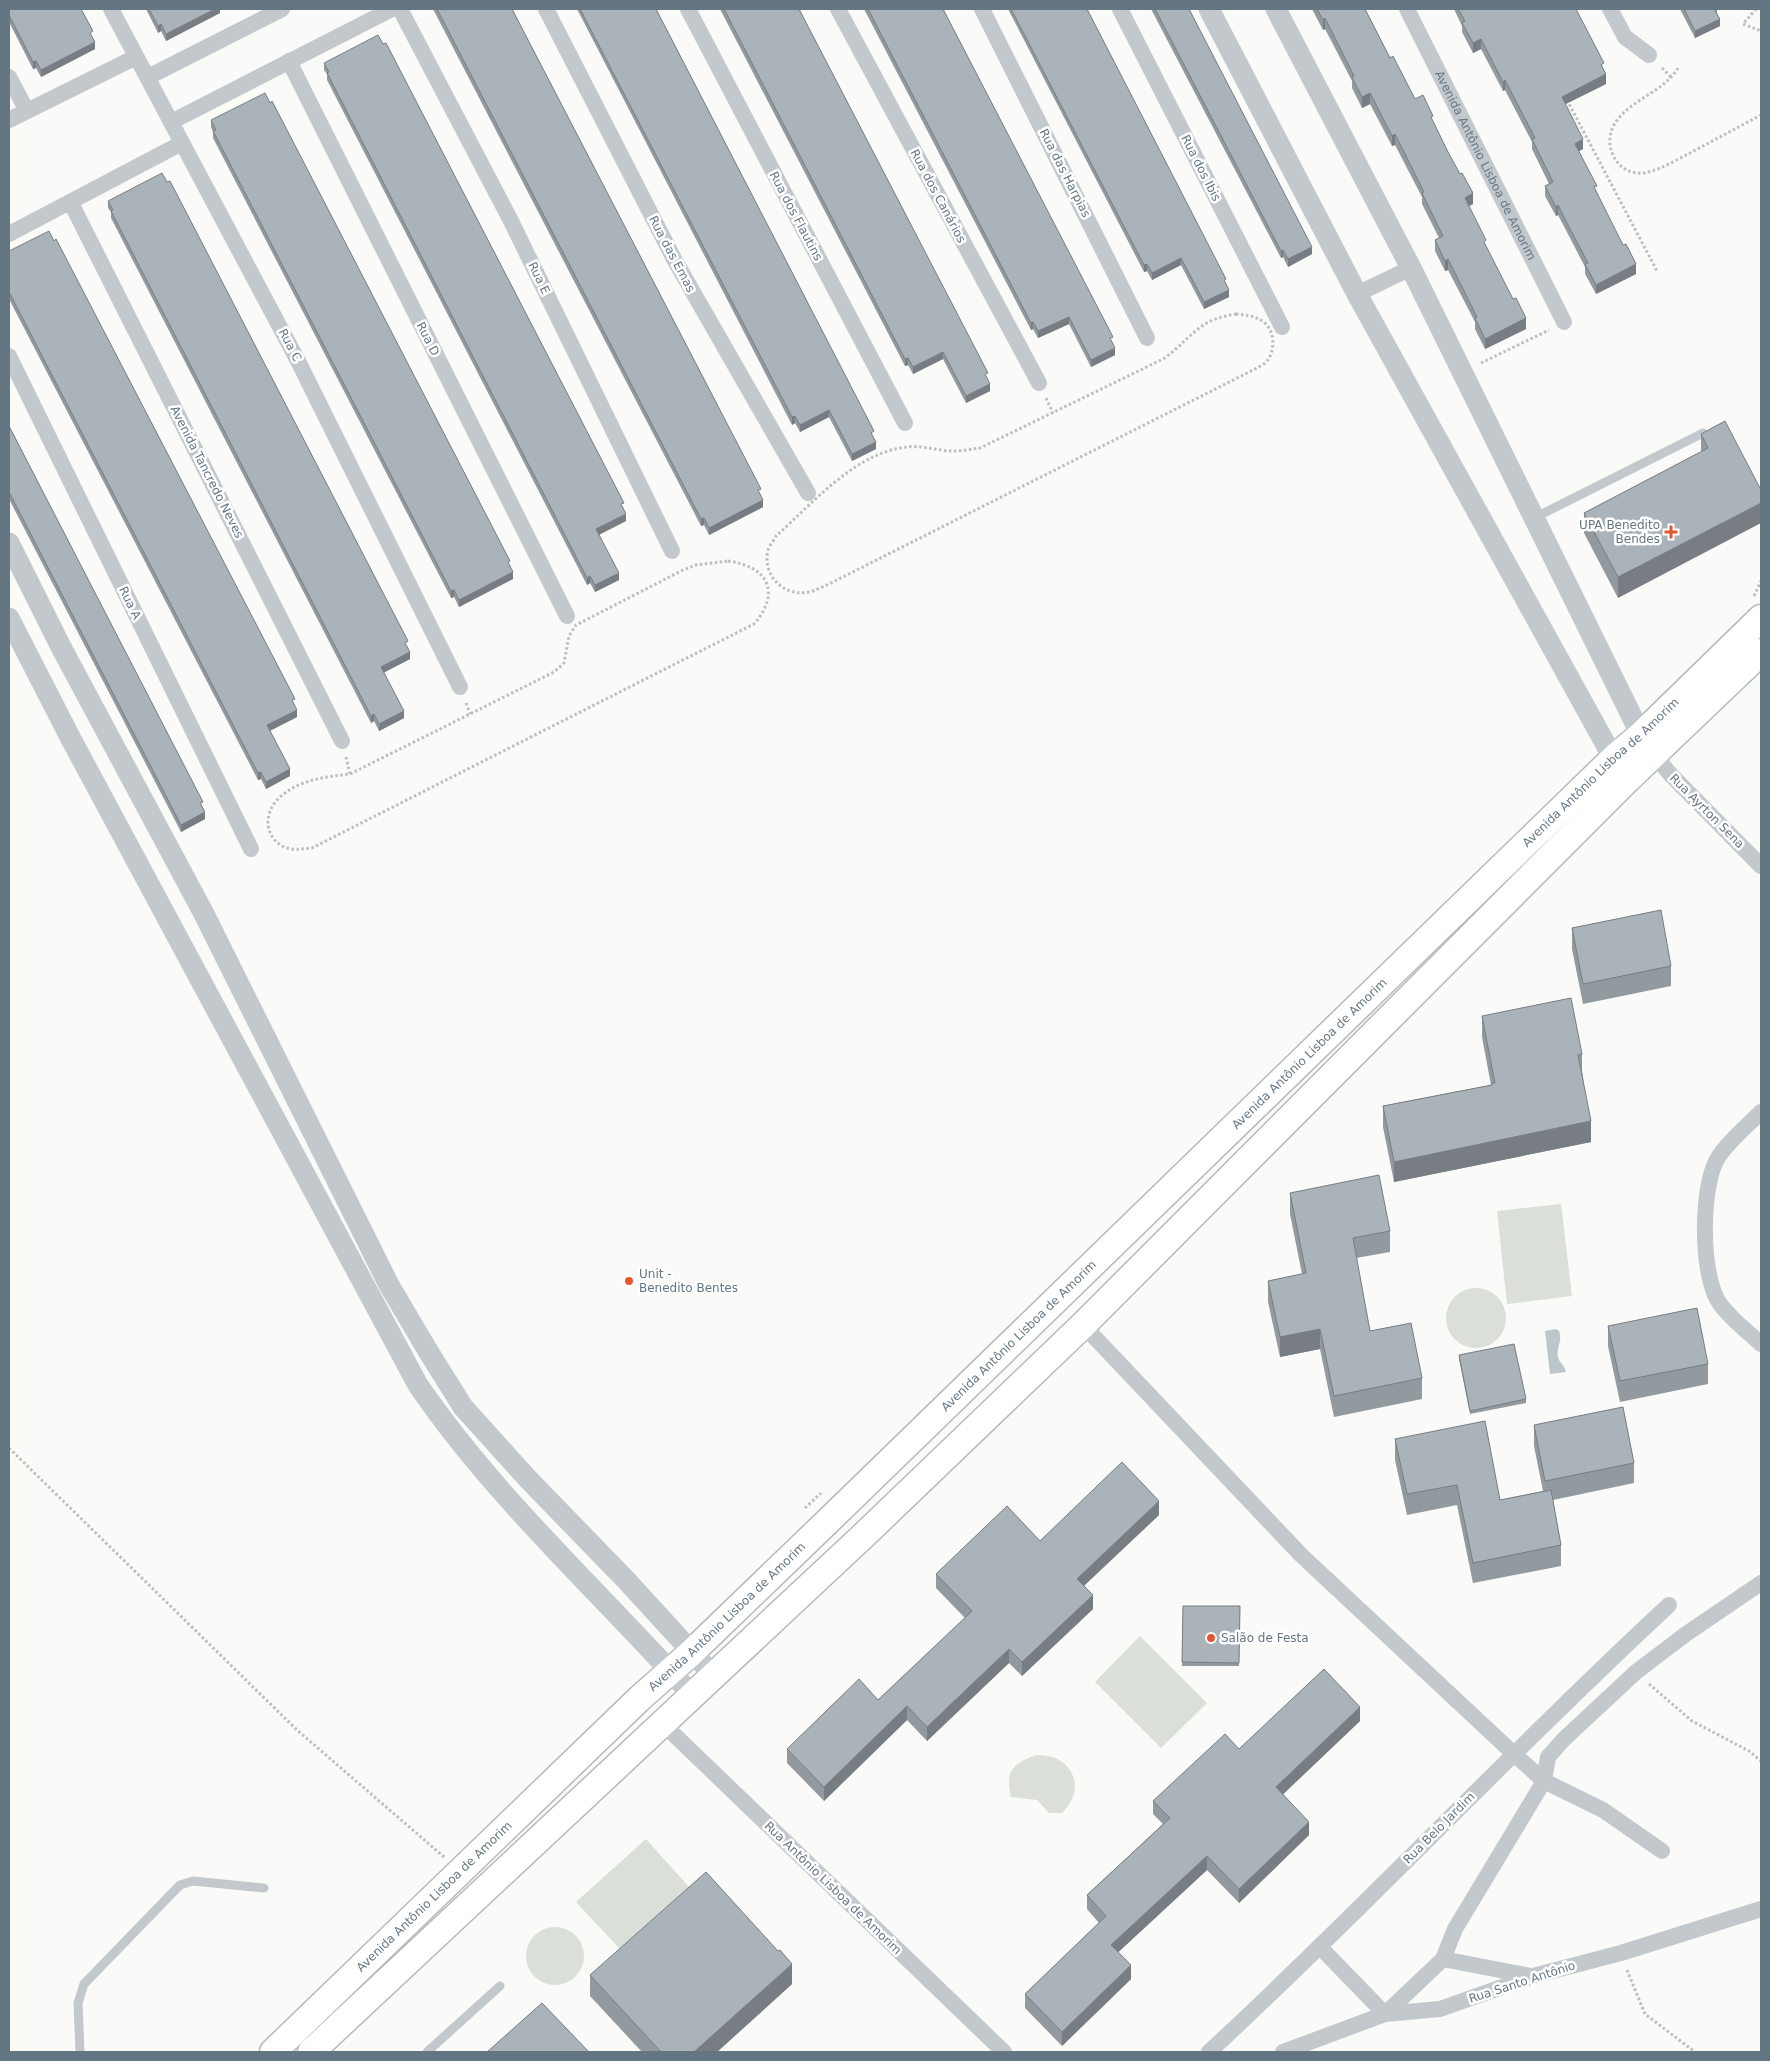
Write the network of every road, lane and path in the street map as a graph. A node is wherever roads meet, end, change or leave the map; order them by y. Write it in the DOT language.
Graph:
graph roads {
  1 [pos="111,9"];
  2 [pos="282,9"];
  3 [pos="392,9"];
  4 [pos="400,9"];
  5 [pos="546,9"];
  6 [pos="688,9"];
  7 [pos="838,9"];
  8 [pos="982,9"];
  9 [pos="1120,9"];
  10 [pos="1209,9"];
  11 [pos="1276,9"];
  12 [pos="1407,9"];
  13 [pos="1610,9"];
  14 [pos="1756,9"];
  15 [pos="259,14"];
  16 [pos="1761,31"];
  17 [pos="1649,55"];
  18 [pos="136,57"];
  19 [pos="289,61"];
  20 [pos="1678,68"];
  21 [pos="9,77"];
  22 [pos="148,77"];
  23 [pos="1565,96"];
  24 [pos="27,111"];
  25 [pos="1761,115"];
  26 [pos="9,120"];
  27 [pos="171,122"];
  28 [pos="182,143"];
  29 [pos="71,203"];
  30 [pos="9,234"];
  31 [pos="1411,268"];
  32 [pos="1657,271"];
  33 [pos="1357,294"];
  34 [pos="1564,322"];
  35 [pos="1282,328"];
  36 [pos="1147,338"];
  37 [pos="9,356"];
  38 [pos="1462,372"];
  39 [pos="1039,383"];
  40 [pos="905,423"];
  41 [pos="1702,434"];
  42 [pos="811,498"];
  43 [pos="1534,518"];
  44 [pos="9,543"];
  45 [pos="672,551"];
  46 [pos="567,616"];
  47 [pos="9,618"];
  48 [pos="1761,618"];
  49 [pos="1761,652"];
  50 [pos="460,687"];
  51 [pos="342,741"];
  52 [pos="1648,744"];
  53 [pos="1615,757"];
  54 [pos="1626,781"];
  55 [pos="278,800"];
  56 [pos="251,849"];
  57 [pos="1761,866"];
  58 [pos="1761,1112"];
  59 [pos="369,1247"];
  60 [pos="350,1256"];
  61 [pos="1083,1325"];
  62 [pos="1761,1344"];
  63 [pos="9,1448"];
  64 [pos="1761,1583"];
  65 [pos="1669,1605"];
  66 [pos="690,1653"];
  67 [pos="670,1671"];
  68 [pos="1636,1672"];
  69 [pos="713,1675"];
  70 [pos="692,1695"];
  71 [pos="662,1723"];
  72 [pos="1514,1754"];
  73 [pos="1761,1761"];
  74 [pos="1544,1781"];
  75 [pos="1662,1851"];
  76 [pos="462,1872"];
  77 [pos="264,1888"];
  78 [pos="1761,1909"];
  79 [pos="1320,1947"];
  80 [pos="1620,1953"];
  81 [pos="1442,1959"];
  82 [pos="1533,1976"];
  83 [pos="500,1986"];
  84 [pos="1385,2014"];
  85 [pos="80,2052"];
  86 [pos="273,2052"];
  87 [pos="312,2052"];
  88 [pos="427,2052"];
  89 [pos="1004,2052"];
  90 [pos="1209,2052"];
  91 [pos="1283,2052"];
  92 [pos="1694,2052"];
  1 -- 18 [label="street, Rua C"];
  2 -- 15 [label="street"];
  3 -- 19 [label="street"];
  4 -- 45 [label="street, Rua E"];
  5 -- 42 [label="street, Rua das Emas"];
  6 -- 40 [label="street, Rua dos Flautins"];
  7 -- 39 [label="street, Rua dos Canários"];
  8 -- 36 [label="street, Rua das Harpias"];
  9 -- 35 [label="street, Rua dos Ibis"];
  10 -- 33 [label="street"];
  11 -- 31 [label="street"];
  12 -- 34 [label="street, Avenida Antônio Lisboa de Amorim"];
  13 -- 17 [label="street"];
  14 -- 16 [label="path"];
  15 -- 22 [label="street"];
  18 -- 22 [label="street, Rua C"];
  18 -- 24 [label="street"];
  19 -- 27 [label="street"];
  19 -- 46 [label="street, Rua D"];
  20 -- 25 [label="path"];
  21 -- 24 [label="street"];
  22 -- 27 [label="street, Rua C"];
  23 -- 32 [label="path"];
  24 -- 26 [label="street"];
  27 -- 28 [label="street, Rua C"];
  28 -- 29 [label="street"];
  28 -- 50 [label="street, Rua C"];
  29 -- 30 [label="street"];
  29 -- 51 [label="street, Avenida Tancredo Neves"];
  31 -- 33 [label="street"];
  31 -- 38 [label="street"];
  33 -- 53 [label="street"];
  34 -- 38 [label="path"];
  37 -- 56 [label="street, Rua A"];
  38 -- 43 [label="street"];
  41 -- 43 [label="lane"];
  42 -- 42 [label="path"];
  43 -- 52 [label="street"];
  44 -- 59 [label="street"];
  47 -- 60 [label="street"];
  48 -- 52 [label="main road, Avenida Antônio Lisboa de Amorim"];
  49 -- 52 [label="main road, Avenida Antônio Lisboa de Amorim"];
  52 -- 53 [label="main road, Avenida Antônio Lisboa de Amorim"];
  52 -- 54 [label="main road, Avenida Antônio Lisboa de Amorim"];
  52 -- 57 [label="street, Rua Ayrton Sena"];
  53 -- 54 [label="street"];
  53 -- 66 [label="main road, Avenida Antônio Lisboa de Amorim"];
  54 -- 61 [label="main road, Avenida Antônio Lisboa de Amorim"];
  55 -- 55 [label="path"];
  58 -- 62 [label="street"];
  59 -- 60 [label="street"];
  59 -- 66 [label="street"];
  60 -- 67 [label="street"];
  61 -- 69 [label="main road, Avenida Antônio Lisboa de Amorim"];
  61 -- 72 [label="street"];
  63 -- 76 [label="path"];
  64 -- 68 [label="street"];
  65 -- 72 [label="street, Rua Belo Jardim"];
  66 -- 67 [label="main road, Avenida Antônio Lisboa de Amorim"];
  66 -- 69 [label="street"];
  67 -- 70 [label="street"];
  67 -- 76 [label="main road, Avenida Antônio Lisboa de Amorim"];
  68 -- 73 [label="path"];
  68 -- 74 [label="street"];
  69 -- 70 [label="main road, Avenida Antônio Lisboa de Amorim"];
  70 -- 71 [label="main road, Avenida Antônio Lisboa de Amorim"];
  71 -- 87 [label="main road, Avenida Antônio Lisboa de Amorim"];
  71 -- 89 [label="street, Rua Antônio Lisboa de Amorim"];
  72 -- 74 [label="street"];
  72 -- 79 [label="street, Rua Belo Jardim"];
  74 -- 75 [label="street"];
  74 -- 81 [label="street"];
  76 -- 86 [label="main road, Avenida Antônio Lisboa de Amorim"];
  77 -- 85 [label="lane"];
  78 -- 80 [label="street, Rua Santo Antônio"];
  79 -- 84 [label="street"];
  79 -- 90 [label="street, Rua Belo Jardim"];
  80 -- 82 [label="street, Rua Santo Antônio"];
  80 -- 92 [label="path"];
  81 -- 82 [label="street"];
  81 -- 84 [label="street"];
  82 -- 84 [label="street, Rua Santo Antônio"];
  83 -- 88 [label="lane"];
  84 -- 91 [label="street, Rua Santo Antônio"];
}
